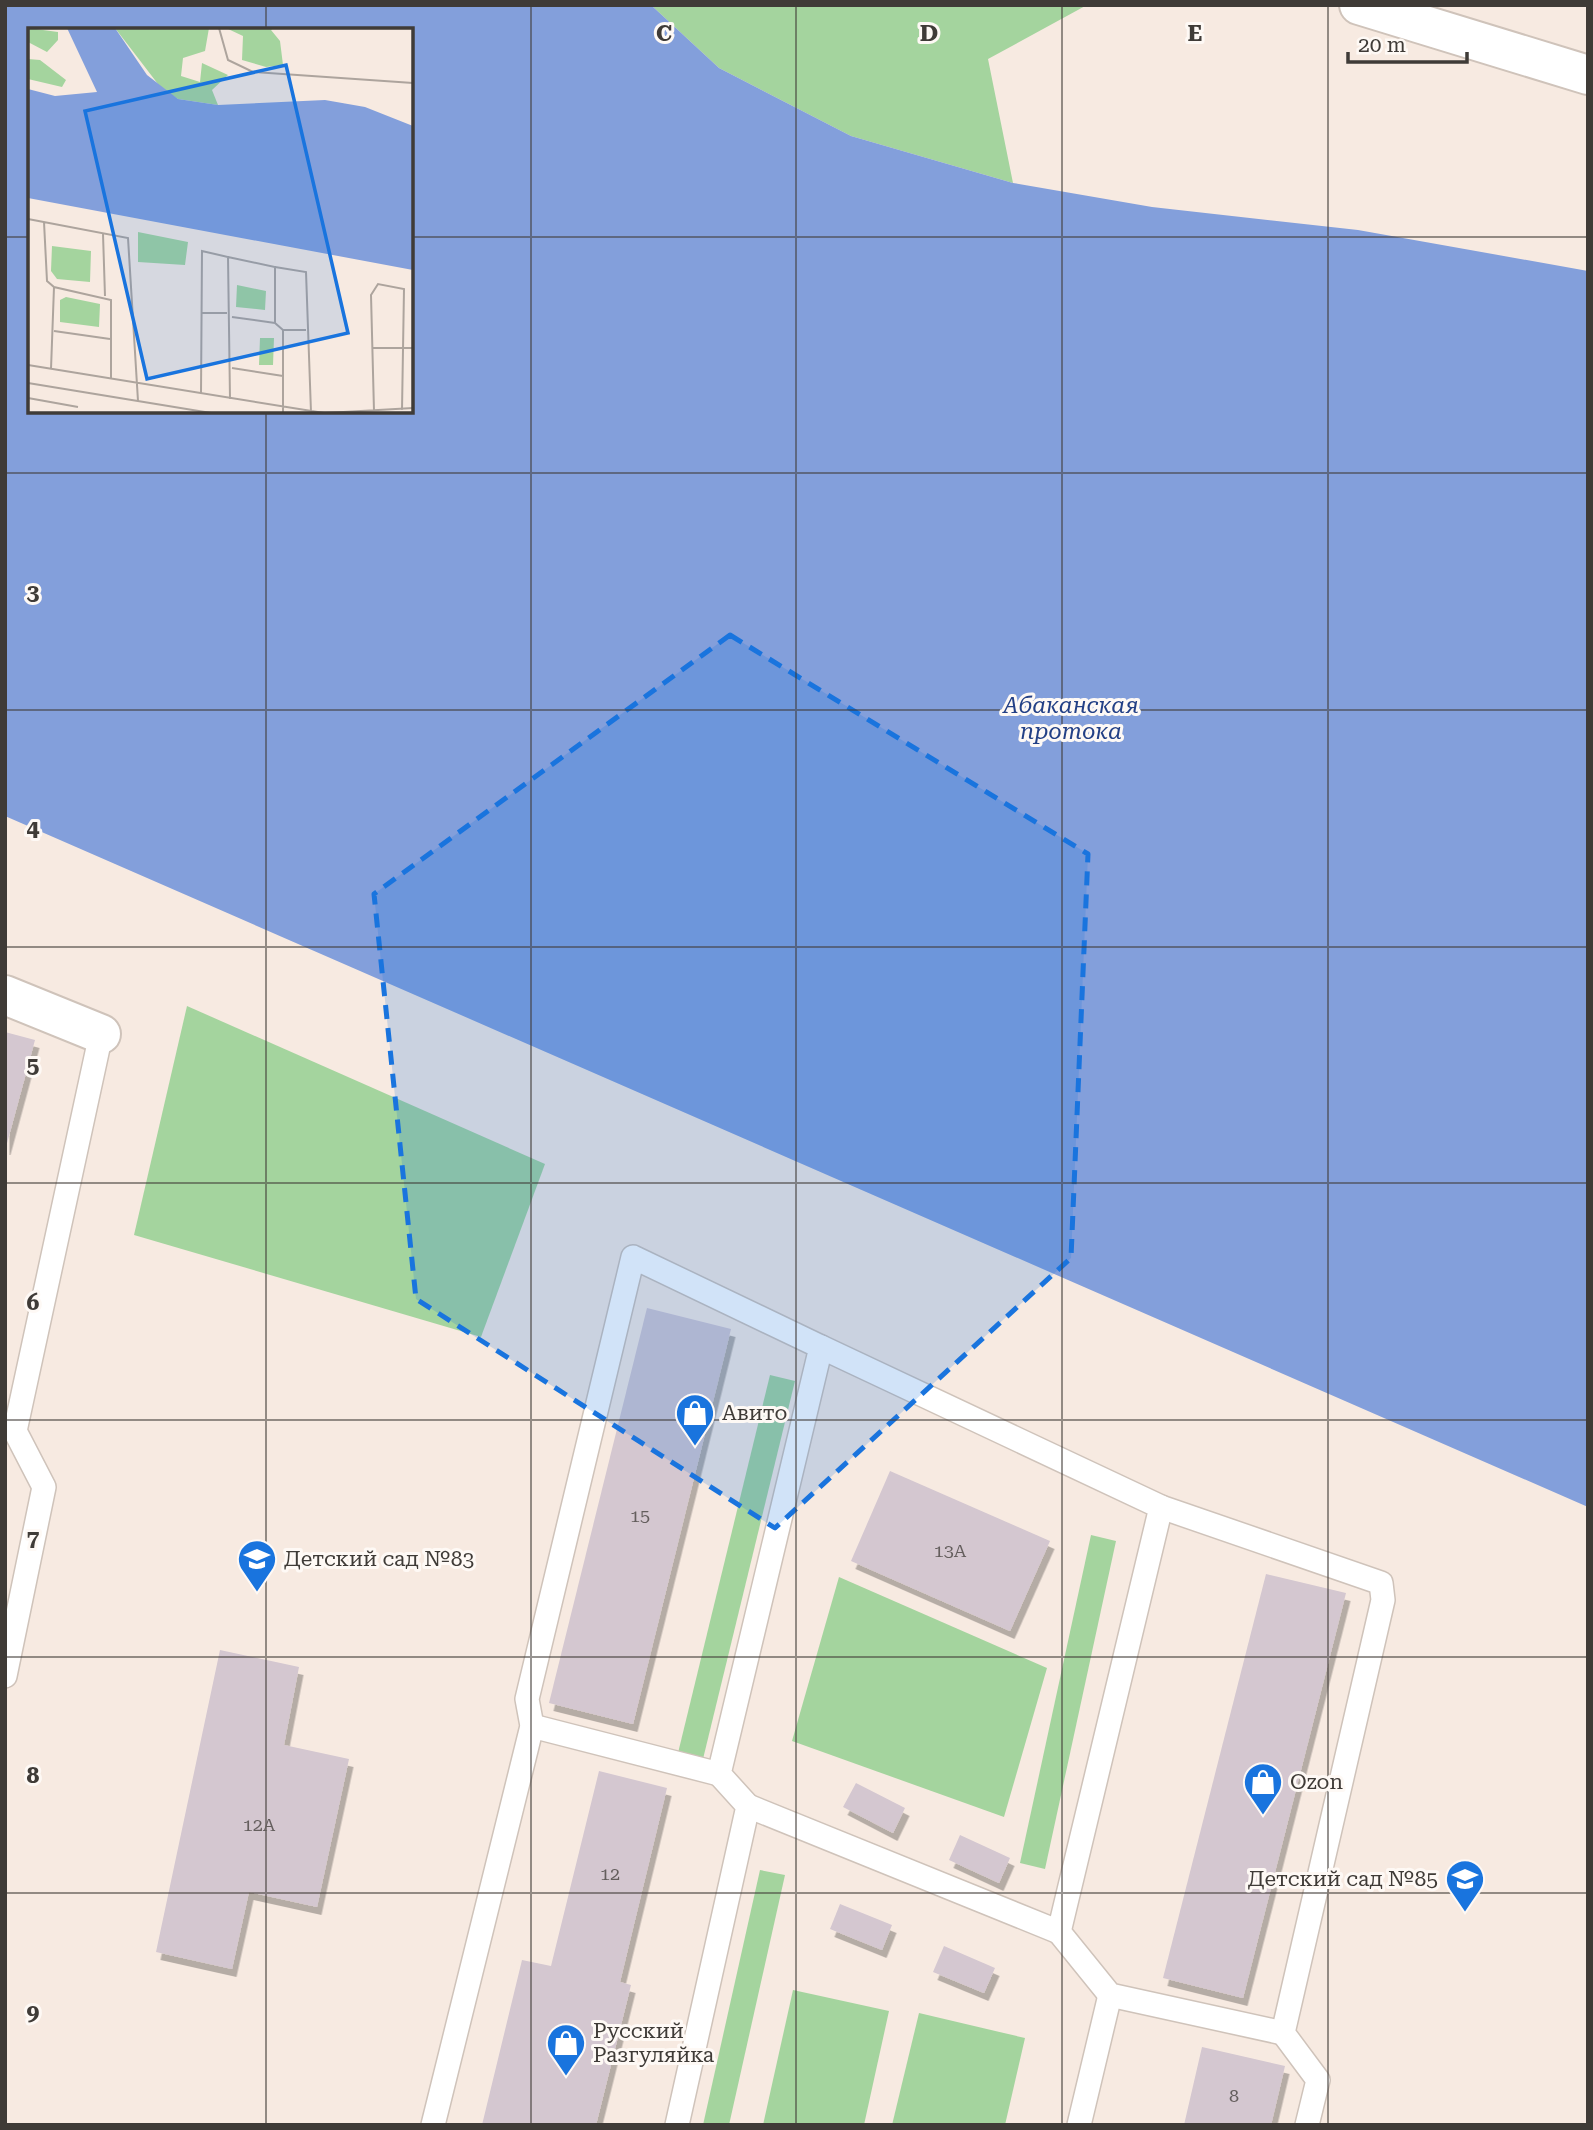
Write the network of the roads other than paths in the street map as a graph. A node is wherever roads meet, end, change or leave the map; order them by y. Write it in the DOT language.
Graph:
graph roads {
  1 [pos="1359,5"];
  2 [pos="1588,75"];
  3 [pos="5,995"];
  4 [pos="101,1034"];
  5 [pos="821,1347"];
  6 [pos="1161,1507"];
  7 [pos="5,1676"];
  8 [pos="532,1726"];
  9 [pos="719,1774"];
  10 [pos="748,1806"];
  11 [pos="1059,1932"];
  12 [pos="1110,1995"];
  13 [pos="1283,2033"];
  14 [pos="433,2125"];
  15 [pos="677,2125"];
  16 [pos="1079,2125"];
  17 [pos="1307,2125"];
  1 -- 2 [label="main road"];
  3 -- 4 [label="main road"];
  4 -- 7 [label="lane"];
  5 -- 6 [label="lane"];
  5 -- 8 [label="lane"];
  5 -- 9 [label="lane"];
  6 -- 11 [label="lane"];
  6 -- 13 [label="lane"];
  8 -- 9 [label="lane"];
  8 -- 14 [label="lane"];
  9 -- 10 [label="lane"];
  10 -- 11 [label="lane"];
  10 -- 15 [label="lane"];
  11 -- 12 [label="lane"];
  12 -- 13 [label="lane"];
  12 -- 16 [label="lane"];
  13 -- 17 [label="lane"];
}
